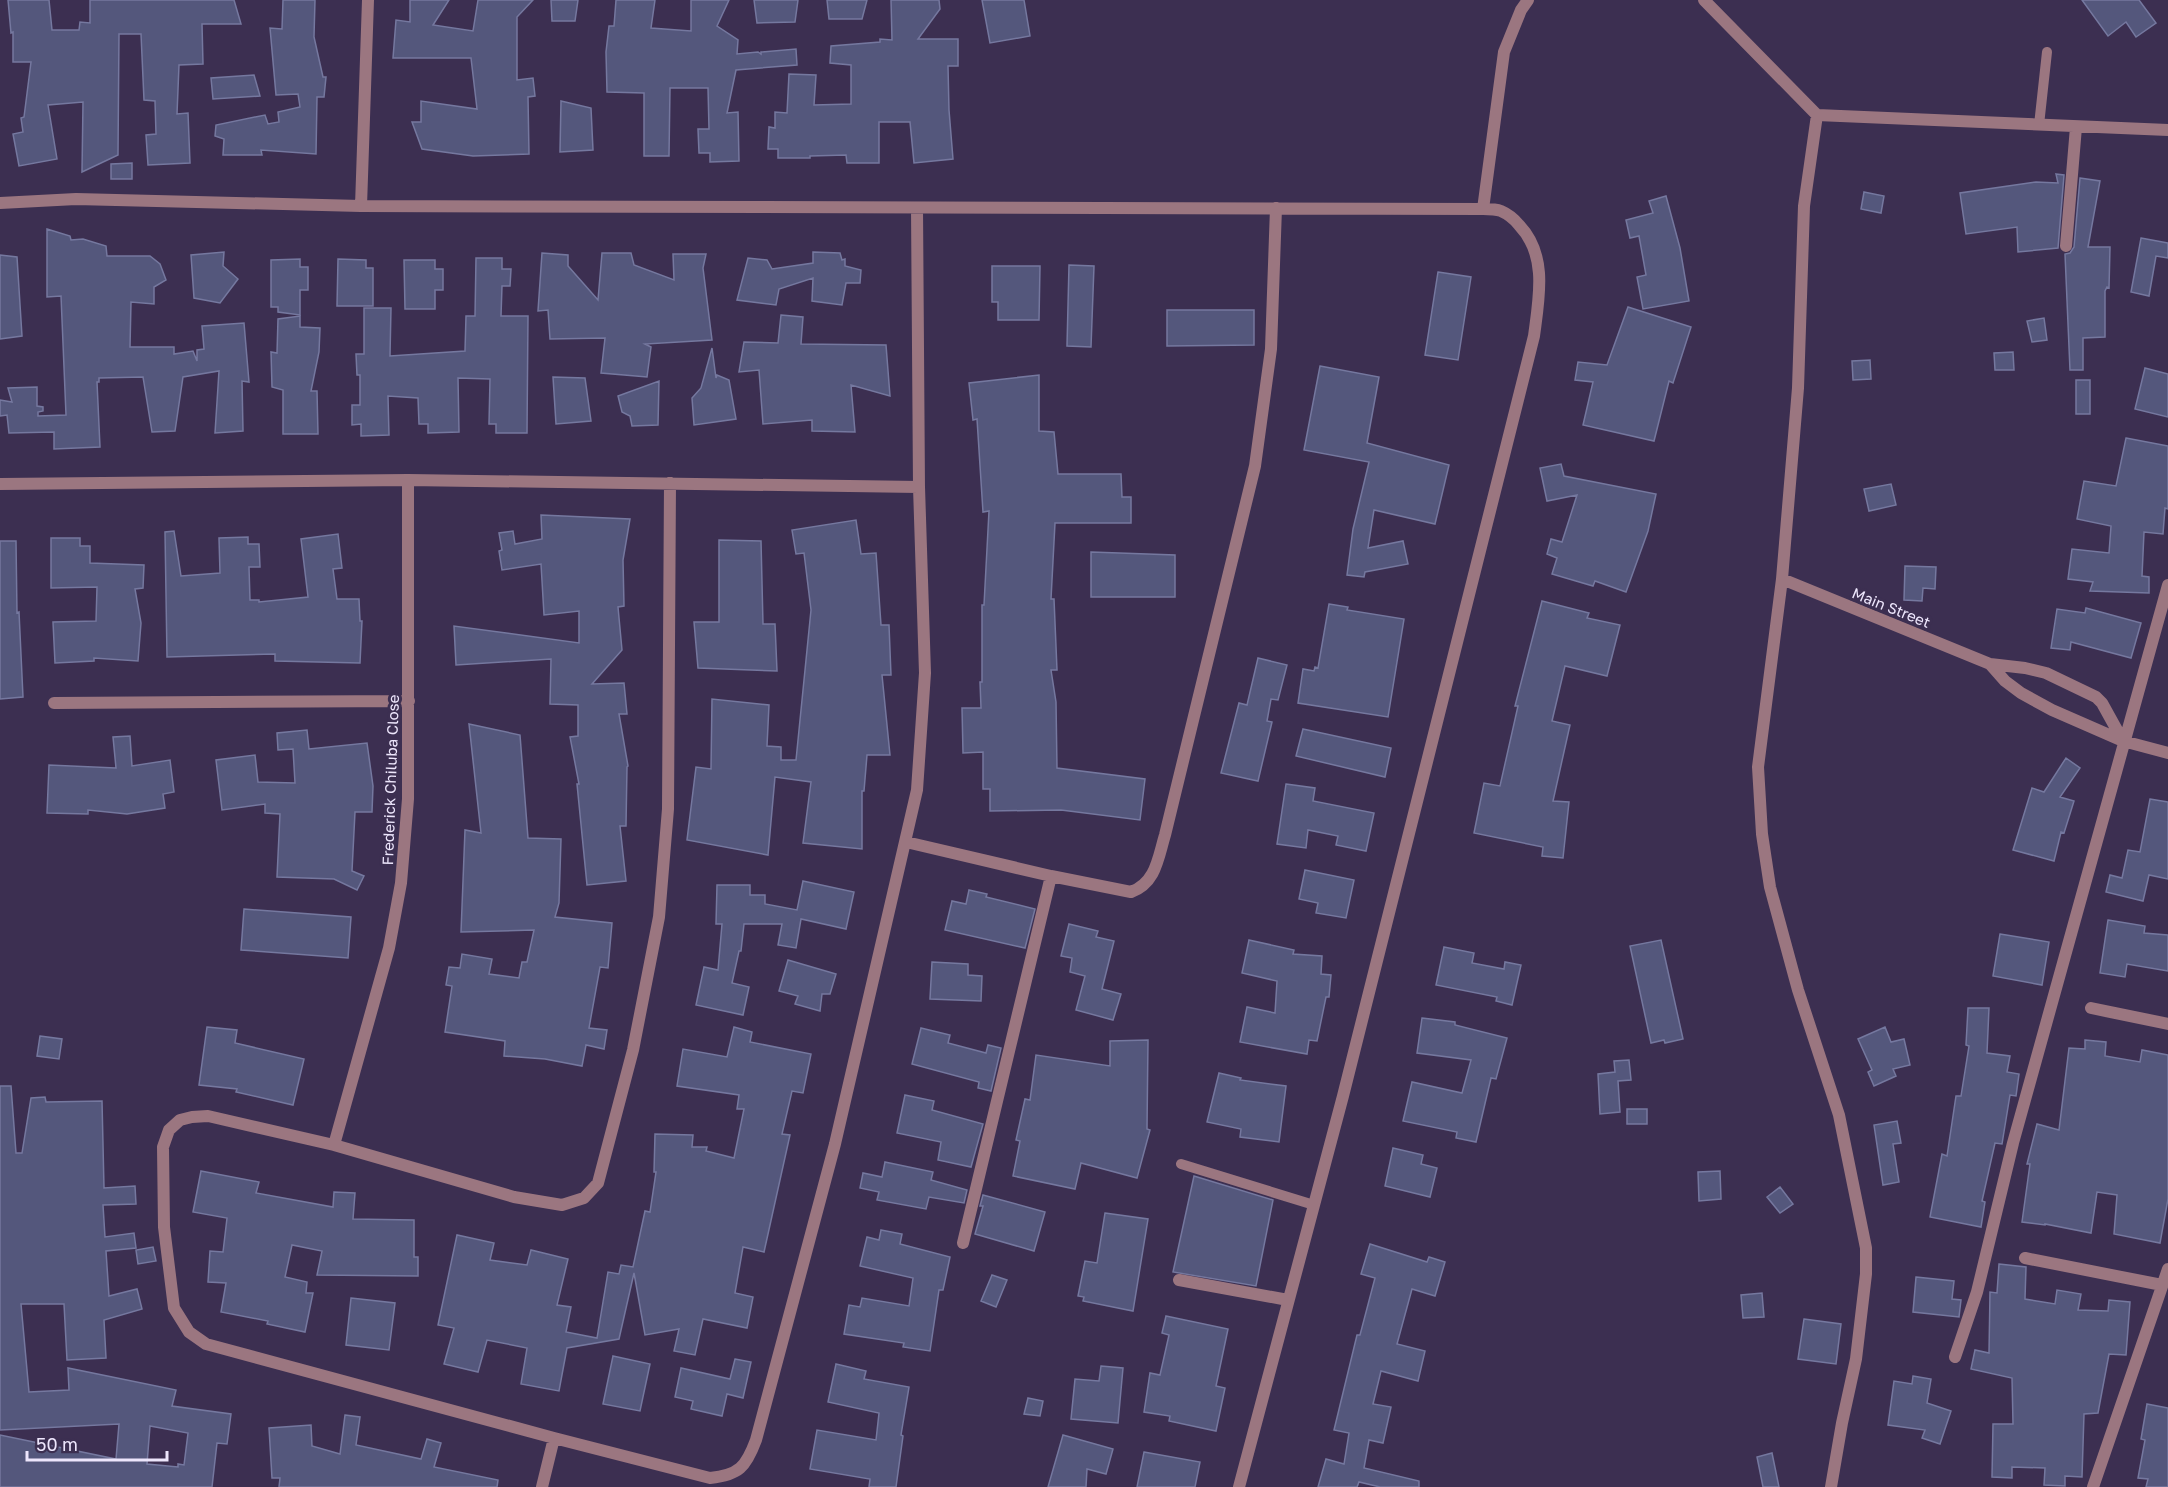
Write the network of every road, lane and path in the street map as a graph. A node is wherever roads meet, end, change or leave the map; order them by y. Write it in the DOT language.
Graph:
graph roads {
  1 [pos="368,0"];
  2 [pos="1528,0"];
  3 [pos="1704,0"];
  4 [pos="2047,52"];
  5 [pos="1816,115"];
  6 [pos="2039,125"];
  7 [pos="2076,127"];
  8 [pos="2168,130"];
  9 [pos="0,203"];
  10 [pos="361,206"];
  11 [pos="917,207"];
  12 [pos="1276,208"];
  13 [pos="1483,209"];
  14 [pos="2066,246"];
  15 [pos="408,480"];
  16 [pos="670,483"];
  17 [pos="0,484"];
  18 [pos="919,487"];
  19 [pos="1782,579"];
  20 [pos="2168,585"];
  21 [pos="1990,664"];
  22 [pos="409,701"];
  23 [pos="54,703"];
  24 [pos="2123,741"];
  25 [pos="2168,753"];
  26 [pos="906,842"];
  27 [pos="1051,876"];
  28 [pos="2091,1008"];
  29 [pos="2168,1024"];
  30 [pos="334,1145"];
  31 [pos="1180,1164"];
  32 [pos="1314,1205"];
  33 [pos="963,1243"];
  34 [pos="2025,1258"];
  35 [pos="2168,1269"];
  36 [pos="1179,1280"];
  37 [pos="2163,1285"];
  38 [pos="1288,1300"];
  39 [pos="1955,1357"];
  40 [pos="554,1438"];
  41 [pos="542,1487"];
  42 [pos="1239,1487"];
  43 [pos="1831,1487"];
  44 [pos="2093,1487"];
  1 -- 10 [label="street"];
  2 -- 13 [label="street"];
  3 -- 5 [label="street"];
  4 -- 6 [label="lane"];
  5 -- 6 [label="street"];
  5 -- 19 [label="street"];
  6 -- 7 [label="street"];
  7 -- 8 [label="street"];
  7 -- 14 [label="street"];
  9 -- 10 [label="street"];
  10 -- 11 [label="street"];
  11 -- 12 [label="street"];
  11 -- 18 [label="street"];
  12 -- 13 [label="street"];
  12 -- 27 [label="street"];
  13 -- 32 [label="street"];
  15 -- 16 [label="street"];
  15 -- 17 [label="street"];
  15 -- 22 [label="street, Frederick Chiluba Close"];
  16 -- 18 [label="street"];
  16 -- 30 [label="street"];
  18 -- 26 [label="street"];
  19 -- 21 [label="street, Main Street"];
  19 -- 43 [label="street"];
  20 -- 24 [label="street"];
  21 -- 24 [label="street, Main Street"];
  21 -- 24 [label="street, Main Street"];
  22 -- 23 [label="street"];
  22 -- 30 [label="street, Frederick Chiluba Close"];
  24 -- 25 [label="street, Main Street"];
  24 -- 39 [label="street"];
  26 -- 27 [label="street"];
  26 -- 40 [label="street"];
  27 -- 33 [label="street"];
  28 -- 29 [label="street"];
  30 -- 40 [label="street"];
  31 -- 32 [label="lane"];
  32 -- 38 [label="street"];
  34 -- 37 [label="street"];
  35 -- 37 [label="street"];
  36 -- 38 [label="street"];
  37 -- 44 [label="street"];
  38 -- 42 [label="street"];
  40 -- 41 [label="street"];
}
